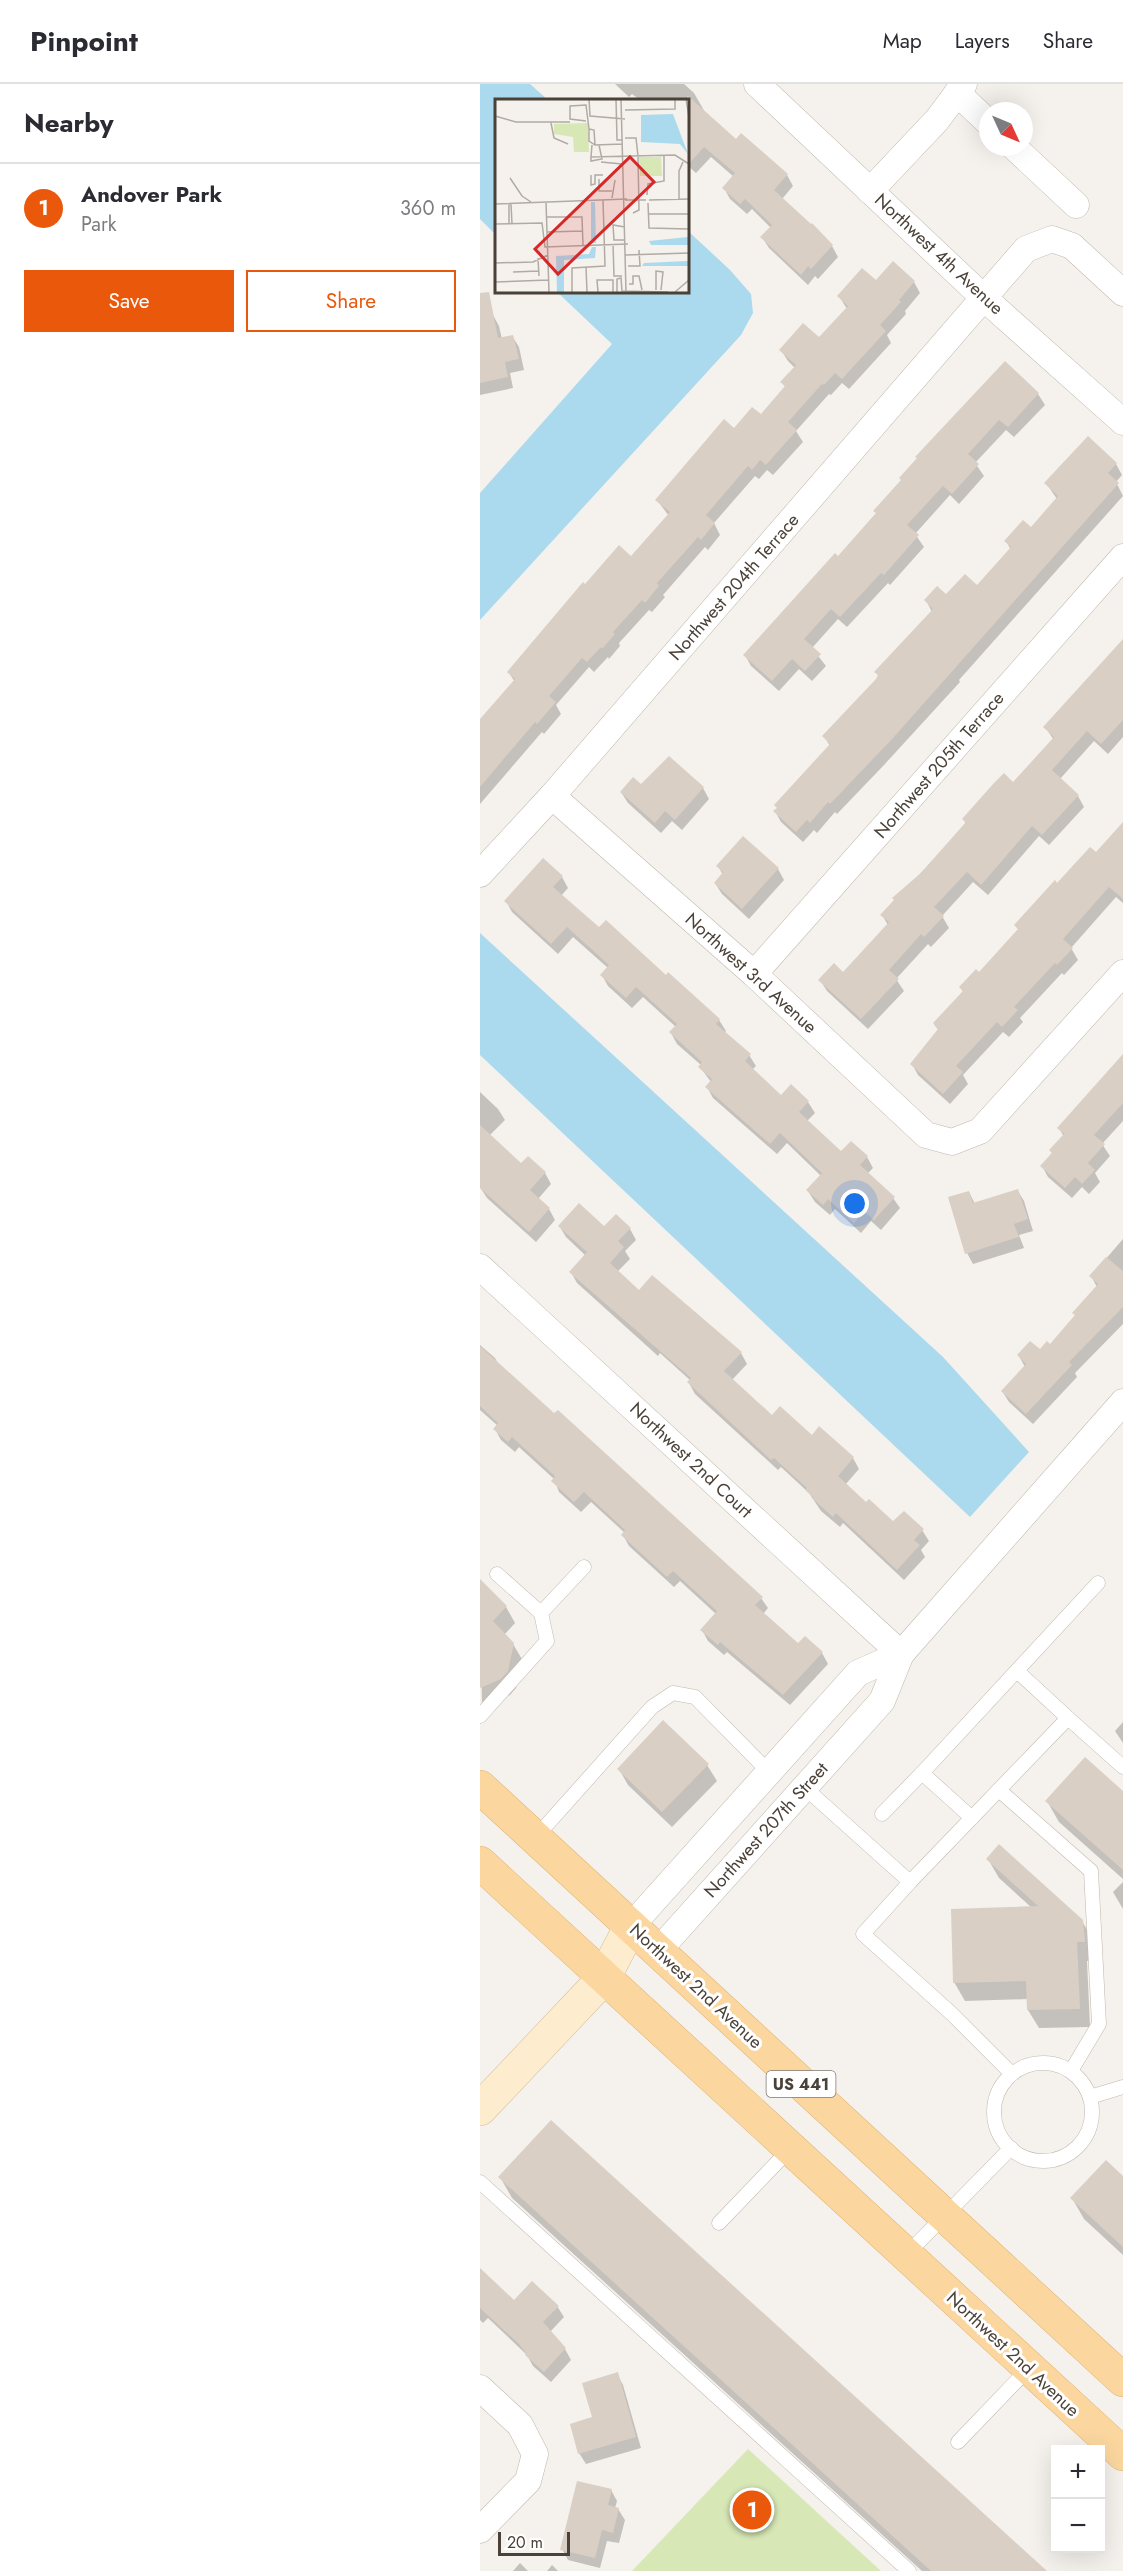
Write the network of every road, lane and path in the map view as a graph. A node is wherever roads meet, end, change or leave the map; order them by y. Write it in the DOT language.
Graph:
graph roads {
  1 [pos="757,84"];
  2 [pos="961,89"];
  3 [pos="979,111"];
  4 [pos="1024,156"];
  5 [pos="870,191"];
  6 [pos="1076,205"];
  7 [pos="1123,293"];
  8 [pos="985,298"];
  9 [pos="1123,422"];
  10 [pos="1123,557"];
  11 [pos="552,796"];
  12 [pos="480,874"];
  13 [pos="1123,973"];
  14 [pos="754,974"];
  15 [pos="480,1267"];
  16 [pos="1123,1402"];
  17 [pos="584,1567"];
  18 [pos="497,1574"];
  19 [pos="1098,1583"];
  20 [pos="541,1613"];
  21 [pos="901,1654"];
  22 [pos="1017,1671"];
  23 [pos="480,1716"];
  24 [pos="1068,1718"];
  25 [pos="1123,1767"];
  26 [pos="769,1772"];
  27 [pos="922,1773"];
  28 [pos="804,1787"];
  29 [pos="480,1788"];
  30 [pos="999,1790"];
  31 [pos="882,1814"];
  32 [pos="972,1818"];
  33 [pos="536,1838"];
  34 [pos="480,1863"];
  35 [pos="910,1882"];
  36 [pos="631,1926"];
  37 [pos="658,1951"];
  38 [pos="603,1979"];
  39 [pos="1071,2071"];
  40 [pos="1012,2074"];
  41 [pos="1123,2087"];
  42 [pos="1090,2097"];
  43 [pos="480,2109"];
  44 [pos="1011,2148"];
  45 [pos="790,2149"];
  46 [pos="480,2181"];
  47 [pos="944,2216"];
  48 [pos="719,2223"];
  49 [pos="906,2255"];
  50 [pos="1029,2368"];
  51 [pos="1123,2380"];
  52 [pos="480,2388"];
  53 [pos="958,2442"];
  54 [pos="1123,2454"];
  55 [pos="480,2530"];
  56 [pos="909,2571"];
  1 -- 5 [label="street, Northwest 4th Avenue"];
  2 -- 3 [label="street"];
  2 -- 5 [label="street"];
  4 -- 6 [label="street"];
  5 -- 8 [label="street, Northwest 4th Avenue"];
  7 -- 8 [label="street, Northwest 204th Terrace"];
  8 -- 9 [label="street, Northwest 4th Avenue"];
  8 -- 11 [label="street, Northwest 204th Terrace"];
  10 -- 14 [label="street, Northwest 205th Terrace"];
  11 -- 12 [label="street, Northwest 204th Terrace"];
  11 -- 14 [label="street, Northwest 3rd Avenue"];
  13 -- 14 [label="street, Northwest 3rd Avenue"];
  15 -- 21 [label="street, Northwest 2nd Court"];
  16 -- 21 [label="street, Northwest 207th Street"];
  17 -- 20 [label="lane"];
  18 -- 20 [label="lane"];
  19 -- 22 [label="lane"];
  20 -- 23 [label="lane"];
  21 -- 26 [label="street, Northwest 207th Street"];
  21 -- 28 [label="street, Northwest 207th Street"];
  22 -- 24 [label="lane"];
  22 -- 27 [label="lane"];
  24 -- 25 [label="lane"];
  24 -- 30 [label="lane"];
  26 -- 33 [label="lane"];
  26 -- 36 [label="street, Northwest 207th Street"];
  27 -- 31 [label="lane"];
  27 -- 32 [label="lane"];
  28 -- 35 [label="lane"];
  28 -- 37 [label="street, Northwest 207th Street"];
  29 -- 33 [label="main road, Northwest 2nd Avenue / US 441"];
  30 -- 32 [label="lane"];
  30 -- 39 [label="lane"];
  32 -- 35 [label="lane"];
  33 -- 36 [label="main road, Northwest 2nd Avenue / US 441"];
  34 -- 38 [label="main road, Northwest 2nd Avenue / US 441"];
  35 -- 40 [label="lane"];
  36 -- 37 [label="main road, Northwest 2nd Avenue / US 441"];
  36 -- 38 [label="street, Northwest 207th Street"];
  37 -- 38 [label="street, Northwest 207th Street"];
  37 -- 47 [label="main road, Northwest 2nd Avenue / US 441"];
  38 -- 43 [label="street, Northwest 207th Street"];
  38 -- 45 [label="main road, Northwest 2nd Avenue / US 441"];
  39 -- 40 [label="lane"];
  39 -- 42 [label="lane"];
  40 -- 44 [label="lane"];
  41 -- 42 [label="lane"];
  42 -- 44 [label="lane"];
  44 -- 47 [label="lane"];
  45 -- 48 [label="lane"];
  45 -- 49 [label="main road, Northwest 2nd Avenue / US 441"];
  46 -- 56 [label="lane"];
  47 -- 49 [label="lane"];
  47 -- 51 [label="main road, Northwest 2nd Avenue / US 441"];
  49 -- 50 [label="main road, Northwest 2nd Avenue / US 441"];
  50 -- 53 [label="lane"];
  50 -- 54 [label="main road, Northwest 2nd Avenue / US 441"];
  52 -- 55 [label="street"];
}
